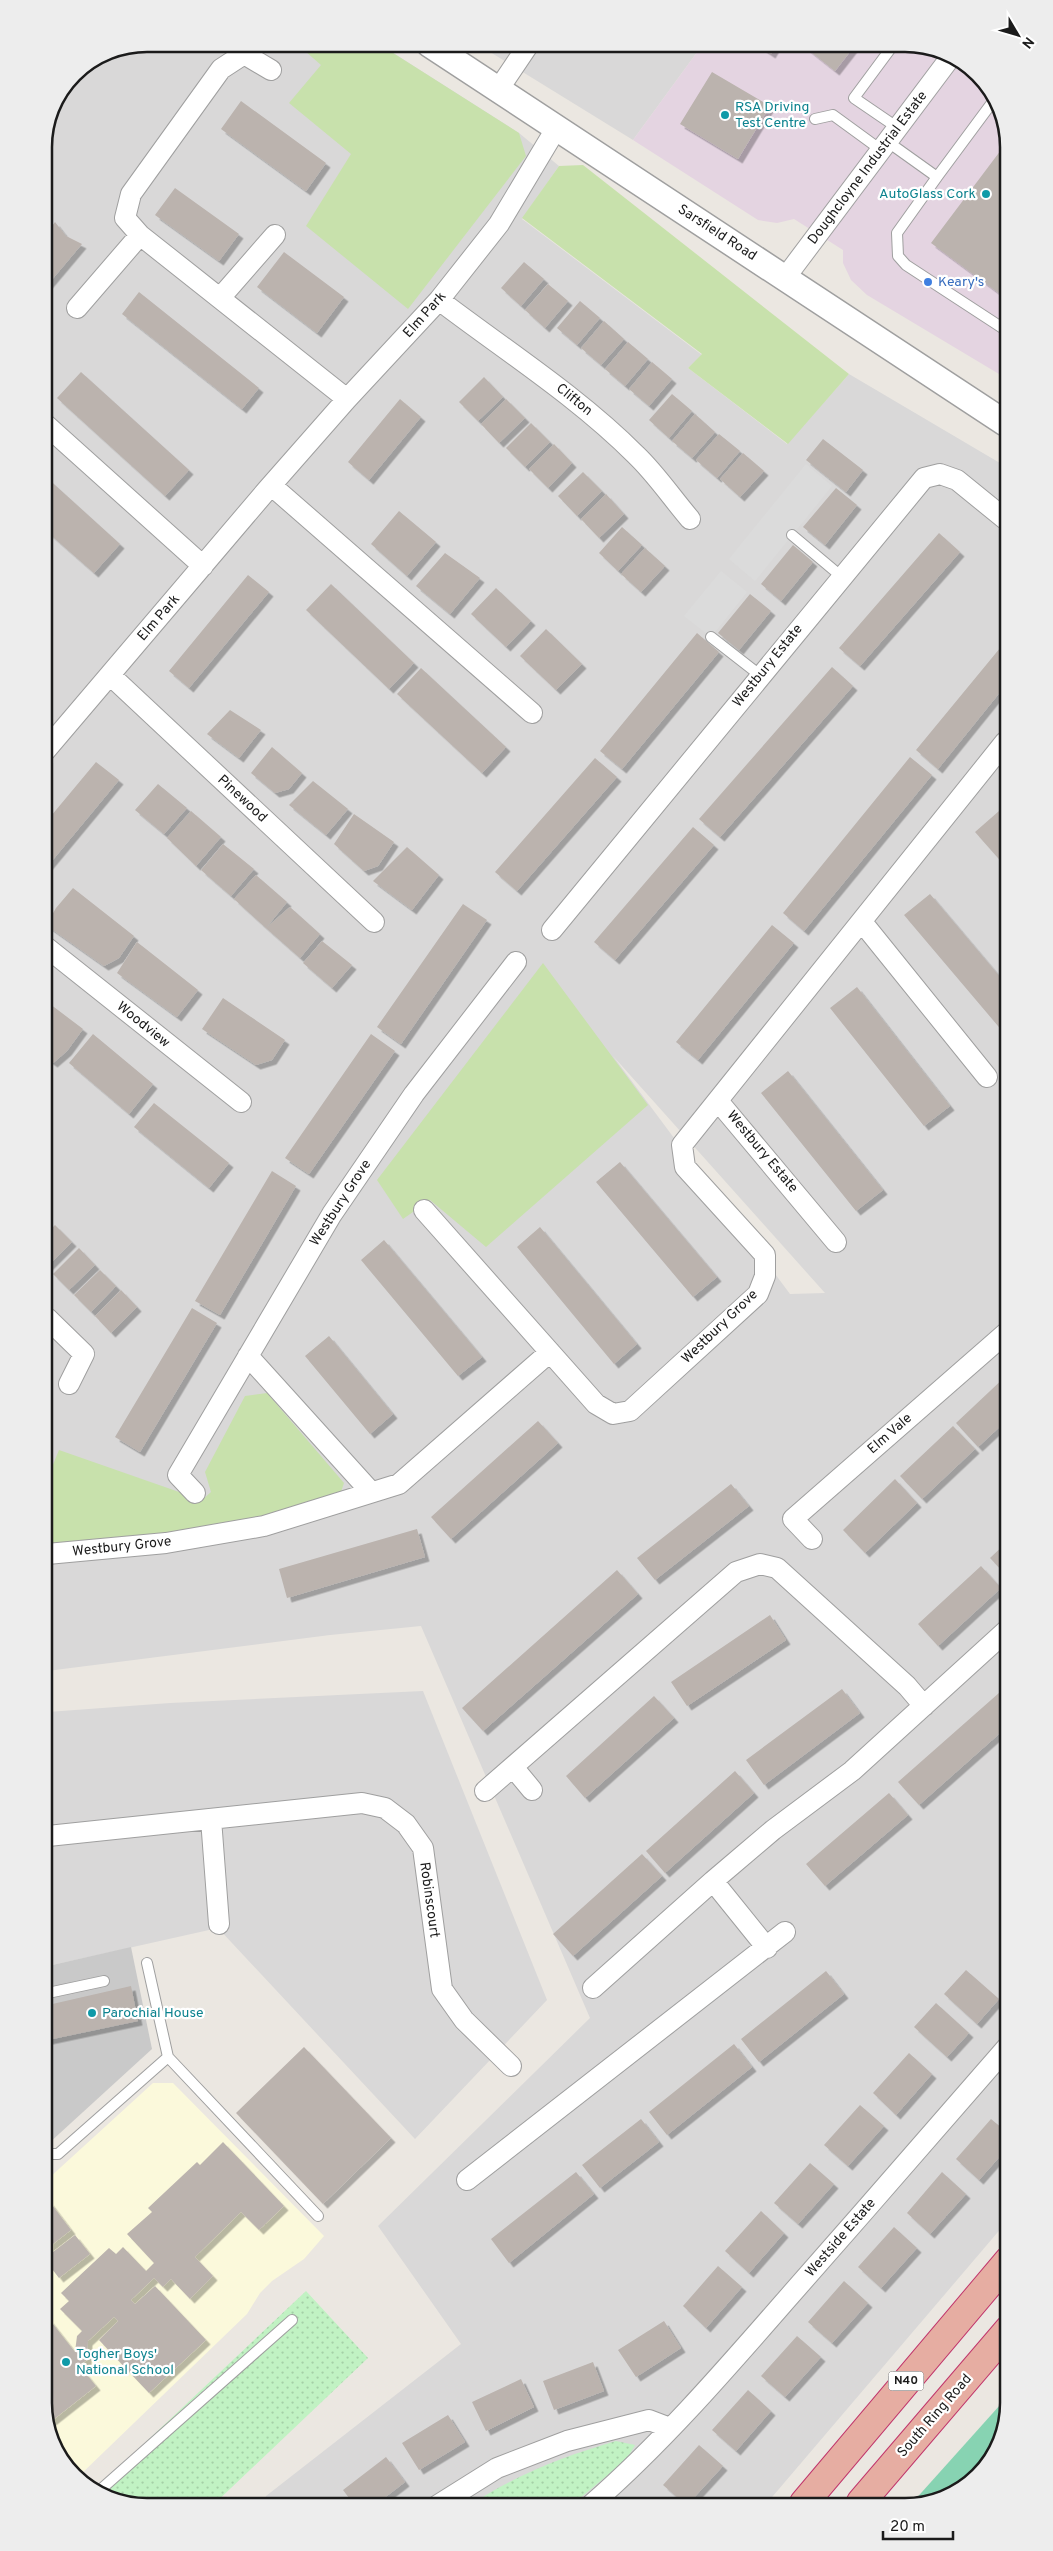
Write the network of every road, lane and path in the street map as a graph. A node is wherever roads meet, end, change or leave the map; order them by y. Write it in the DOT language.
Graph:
graph roads {
  1 [pos="442,53"];
  2 [pos="523,53"];
  3 [pos="887,53"];
  4 [pos="947,62"];
  5 [pos="271,70"];
  6 [pos="498,90"];
  7 [pos="991,104"];
  8 [pos="815,119"];
  9 [pos="557,127"];
  10 [pos="889,140"];
  11 [pos="937,177"];
  12 [pos="140,235"];
  13 [pos="275,235"];
  14 [pos="785,278"];
  15 [pos="220,298"];
  16 [pos="440,300"];
  17 [pos="77,308"];
  18 [pos="1000,326"];
  19 [pos="347,399"];
  20 [pos="1000,420"];
  21 [pos="53,431"];
  22 [pos="272,486"];
  23 [pos="1000,515"];
  24 [pos="690,519"];
  25 [pos="792,535"];
  26 [pos="203,566"];
  27 [pos="842,577"];
  28 [pos="711,637"];
  29 [pos="110,675"];
  30 [pos="761,676"];
  31 [pos="532,713"];
  32 [pos="53,742"];
  33 [pos="1000,750"];
  34 [pos="374,922"];
  35 [pos="862,922"];
  36 [pos="552,930"];
  37 [pos="53,952"];
  38 [pos="516,962"];
  39 [pos="986,1077"];
  40 [pos="718,1101"];
  41 [pos="241,1102"];
  42 [pos="424,1210"];
  43 [pos="836,1242"];
  44 [pos="52,1323"];
  45 [pos="1000,1338"];
  46 [pos="550,1352"];
  47 [pos="248,1356"];
  48 [pos="69,1384"];
  49 [pos="371,1492"];
  50 [pos="195,1494"];
  51 [pos="812,1539"];
  52 [pos="52,1554"];
  53 [pos="1000,1636"];
  54 [pos="924,1706"];
  55 [pos="513,1767"];
  56 [pos="532,1790"];
  57 [pos="485,1791"];
  58 [pos="211,1819"];
  59 [pos="52,1836"];
  60 [pos="713,1881"];
  61 [pos="218,1924"];
  62 [pos="785,1932"];
  63 [pos="767,1948"];
  64 [pos="147,1964"];
  65 [pos="104,1981"];
  66 [pos="593,1988"];
  67 [pos="52,1992"];
  68 [pos="1000,2055"];
  69 [pos="168,2057"];
  70 [pos="511,2066"];
  71 [pos="52,2154"];
  72 [pos="467,2180"];
  73 [pos="318,2216"];
  74 [pos="1000,2271"];
  75 [pos="292,2320"];
  76 [pos="1000,2340"];
  77 [pos="670,2428"];
  78 [pos="103,2488"];
  79 [pos="449,2498"];
  80 [pos="599,2498"];
  81 [pos="808,2498"];
  82 [pos="864,2498"];
  1 -- 6 [label="street, Sarsfield Road"];
  2 -- 6 [label="street"];
  3 -- 10 [label="lane"];
  4 -- 10 [label="street, Doughcloyne Industrial Estate"];
  5 -- 12 [label="street"];
  6 -- 9 [label="street, Sarsfield Road"];
  7 -- 11 [label="lane"];
  8 -- 10 [label="lane"];
  9 -- 14 [label="street, Sarsfield Road"];
  9 -- 16 [label="street, Elm Park"];
  10 -- 11 [label="lane"];
  10 -- 14 [label="street, Doughcloyne Industrial Estate"];
  11 -- 18 [label="lane"];
  12 -- 15 [label="street"];
  12 -- 17 [label="street"];
  13 -- 15 [label="street"];
  14 -- 20 [label="street, Sarsfield Road"];
  15 -- 19 [label="street"];
  16 -- 19 [label="street, Elm Park"];
  16 -- 24 [label="street, Clifton"];
  19 -- 22 [label="street, Elm Park"];
  21 -- 26 [label="street"];
  22 -- 26 [label="street, Elm Park"];
  22 -- 31 [label="street"];
  23 -- 27 [label="street, Westbury Estate"];
  25 -- 27 [label="lane"];
  26 -- 29 [label="street, Elm Park"];
  27 -- 30 [label="street, Westbury Estate"];
  28 -- 30 [label="lane"];
  29 -- 32 [label="street, Elm Park"];
  29 -- 34 [label="street, Pinewood"];
  30 -- 36 [label="street, Westbury Estate"];
  33 -- 35 [label="street, Westbury Estate"];
  35 -- 39 [label="street"];
  35 -- 40 [label="street, Westbury Estate"];
  37 -- 41 [label="street, Woodview"];
  38 -- 47 [label="street, Westbury Grove"];
  40 -- 43 [label="street, Westbury Estate"];
  40 -- 46 [label="street, Westbury Grove"];
  42 -- 46 [label="street, Westbury Grove"];
  44 -- 48 [label="street"];
  45 -- 51 [label="street, Elm Vale"];
  46 -- 49 [label="street, Westbury Grove"];
  47 -- 49 [label="street"];
  47 -- 50 [label="street, Westbury Grove"];
  49 -- 52 [label="street, Westbury Grove"];
  53 -- 54 [label="street"];
  54 -- 55 [label="street"];
  54 -- 60 [label="street"];
  55 -- 56 [label="street"];
  55 -- 57 [label="street"];
  58 -- 59 [label="street, Robinscourt"];
  58 -- 61 [label="street"];
  58 -- 70 [label="street, Robinscourt"];
  60 -- 63 [label="street"];
  60 -- 66 [label="street"];
  62 -- 63 [label="street"];
  63 -- 72 [label="street"];
  64 -- 69 [label="lane"];
  65 -- 67 [label="lane"];
  68 -- 77 [label="street, Westside Estate"];
  69 -- 71 [label="lane"];
  69 -- 73 [label="lane"];
  74 -- 81 [label="highway, N40"];
  75 -- 78 [label="lane"];
  76 -- 82 [label="highway, South Ring Road"];
  77 -- 79 [label="street"];
  77 -- 80 [label="street, Westside Estate"];
}
